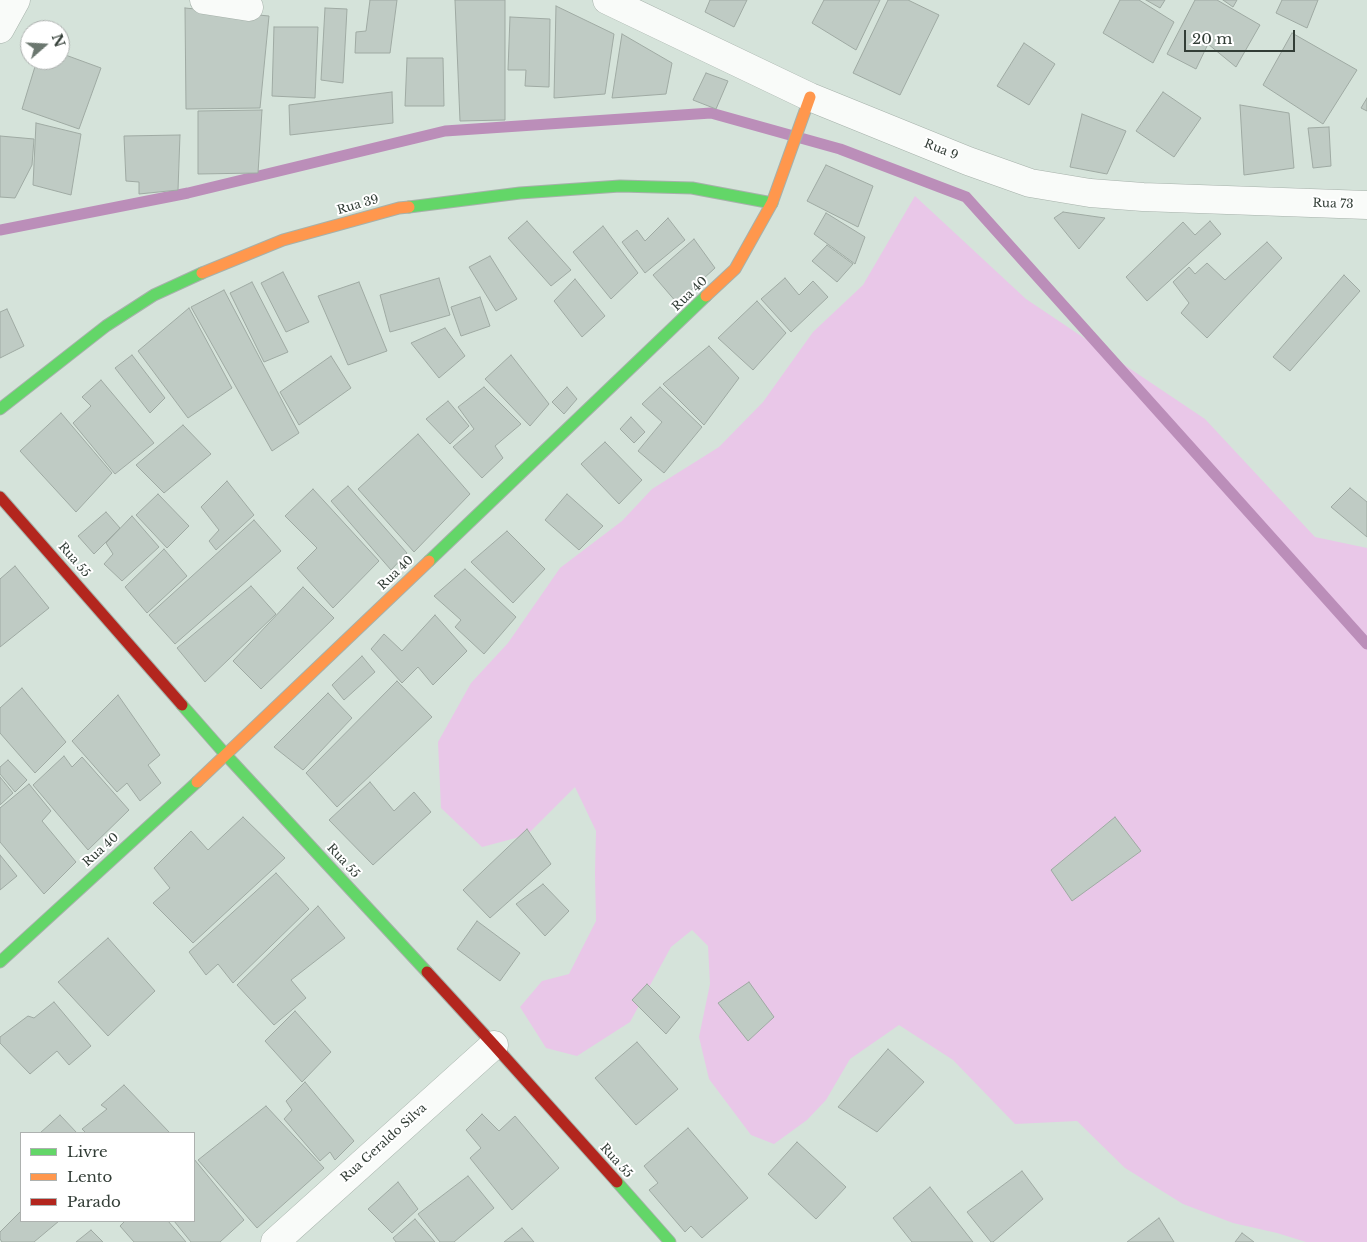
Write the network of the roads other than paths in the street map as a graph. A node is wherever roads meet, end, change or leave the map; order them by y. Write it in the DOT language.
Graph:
graph roads {
  1 [pos="16,0"];
  2 [pos="204,0"];
  3 [pos="607,0"];
  4 [pos="249,7"];
  5 [pos="0,29"];
  6 [pos="810,97"];
  7 [pos="772,203"];
  8 [pos="1300,203"];
  9 [pos="1367,205"];
  10 [pos="0,408"];
  11 [pos="0,497"];
  12 [pos="226,755"];
  13 [pos="0,962"];
  14 [pos="494,1044"];
  15 [pos="275,1242"];
  16 [pos="670,1242"];
  1 -- 5 [label="street"];
  2 -- 4 [label="street"];
  3 -- 6 [label="street, Rua 9"];
  6 -- 7 [label="street, Rua 40"];
  6 -- 8 [label="street, Rua 9"];
  7 -- 10 [label="street, Rua 39"];
  7 -- 12 [label="street, Rua 40"];
  8 -- 9 [label="street, Rua 73"];
  11 -- 12 [label="street, Rua 55"];
  12 -- 13 [label="street, Rua 40"];
  12 -- 14 [label="street, Rua 55"];
  14 -- 15 [label="street, Rua Geraldo Silva"];
  14 -- 16 [label="street, Rua 55"];
}
